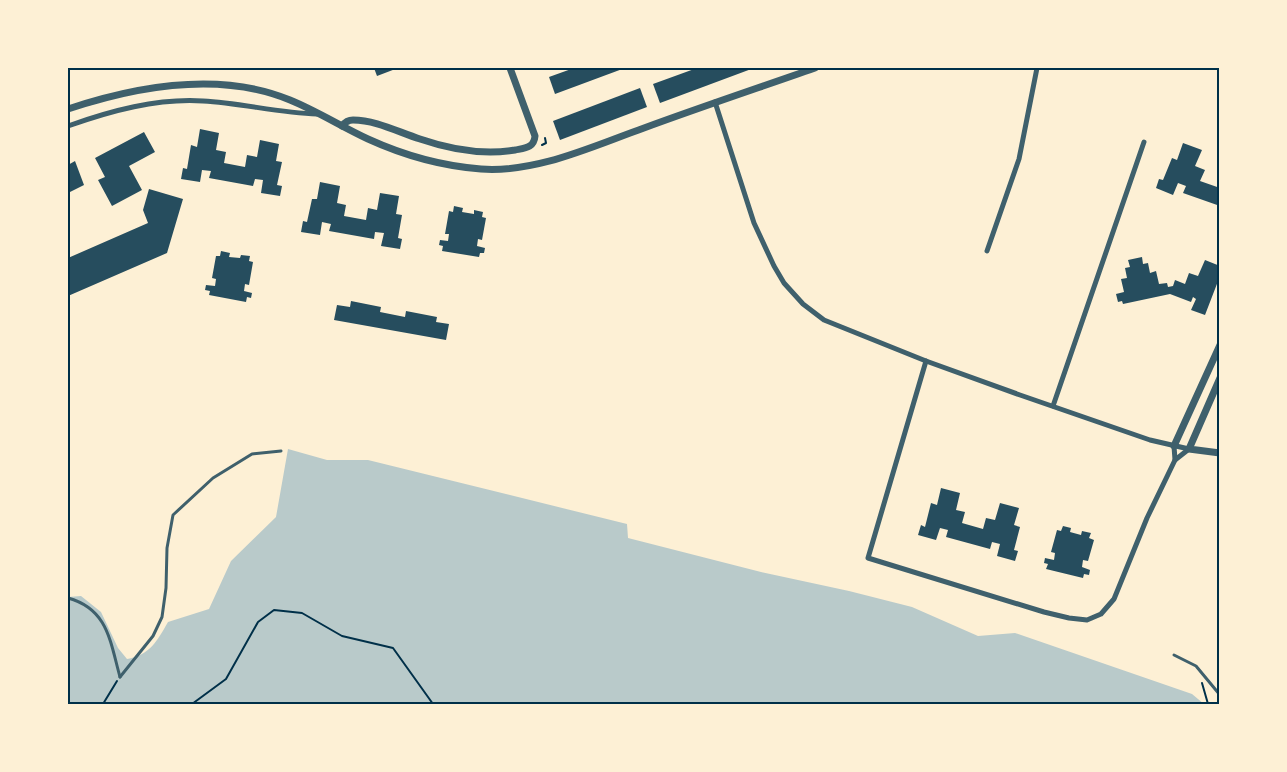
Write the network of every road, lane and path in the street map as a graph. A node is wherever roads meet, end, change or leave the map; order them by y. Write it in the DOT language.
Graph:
graph roads {
  1 [pos="510,68"];
  2 [pos="815,68"];
  3 [pos="1037,68"];
  4 [pos="716,102"];
  5 [pos="68,109"];
  6 [pos="319,114"];
  7 [pos="68,126"];
  8 [pos="342,126"];
  9 [pos="1144,142"];
  10 [pos="987,251"];
  11 [pos="1220,345"];
  12 [pos="926,361"];
  13 [pos="1220,378"];
  14 [pos="1053,406"];
  15 [pos="1174,446"];
  16 [pos="1189,449"];
  17 [pos="281,451"];
  18 [pos="1220,453"];
  19 [pos="1175,460"];
  20 [pos="68,597"];
  21 [pos="1174,655"];
  22 [pos="120,677"];
  23 [pos="1220,695"];
  24 [pos="103,705"];
  25 [pos="192,705"];
  26 [pos="433,705"];
  1 -- 8 [label="street"];
  2 -- 4 [label="street"];
  3 -- 10 [label="street"];
  4 -- 8 [label="street"];
  4 -- 12 [label="street"];
  5 -- 6 [label="street"];
  6 -- 7 [label="street"];
  6 -- 8 [label="street"];
  9 -- 14 [label="street"];
  11 -- 15 [label="street"];
  12 -- 14 [label="street"];
  12 -- 19 [label="street"];
  13 -- 16 [label="street"];
  14 -- 15 [label="street"];
  15 -- 16 [label="street"];
  15 -- 19 [label="street"];
  16 -- 18 [label="street"];
  16 -- 19 [label="street"];
  17 -- 22 [label="lane"];
  20 -- 22 [label="lane"];
  21 -- 23 [label="lane"];
  22 -- 24 [label="path"];
  25 -- 26 [label="path"];
}
